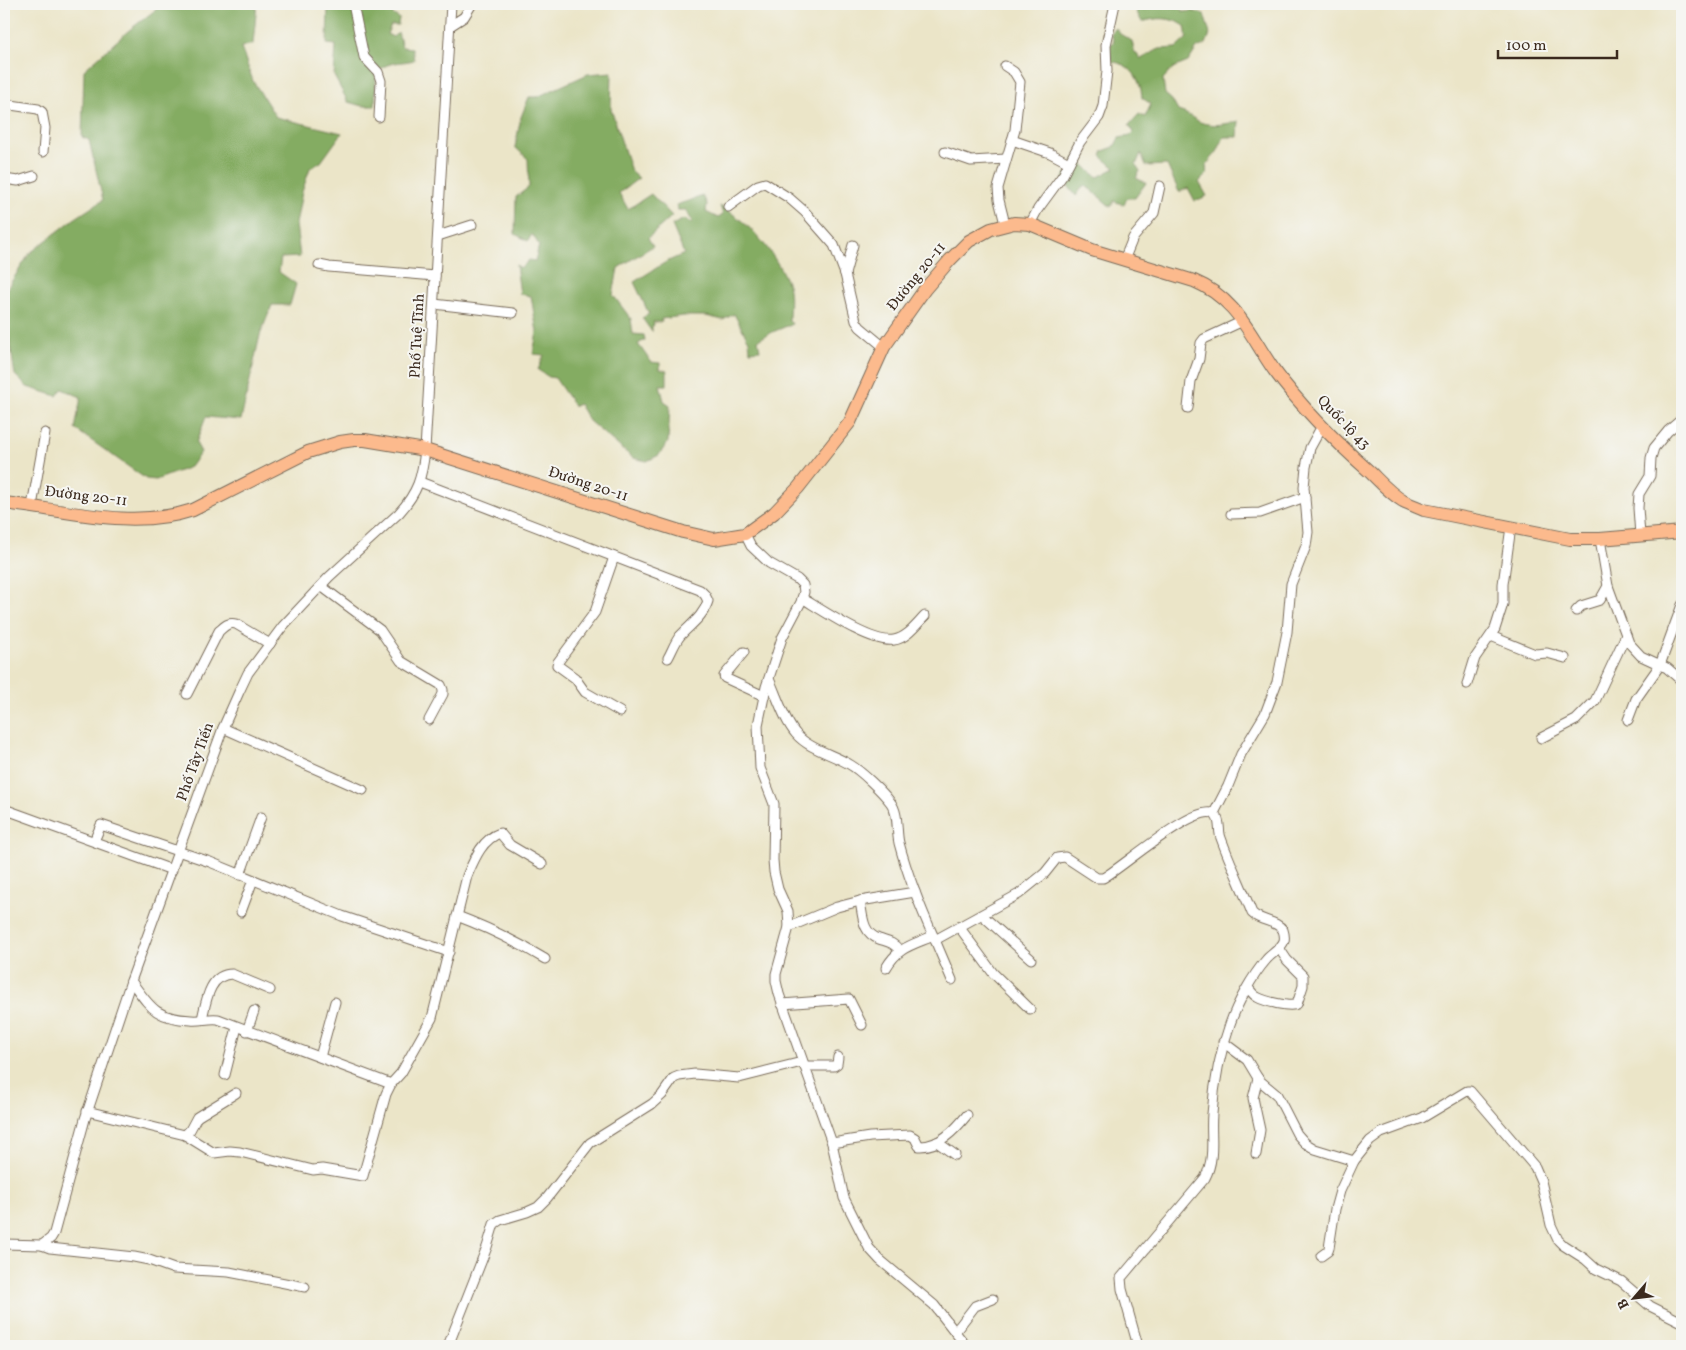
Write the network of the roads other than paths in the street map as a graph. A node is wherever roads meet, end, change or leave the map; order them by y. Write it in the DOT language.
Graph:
graph roads {
  1 [pos="353,4"];
  2 [pos="451,4"];
  3 [pos="472,4"];
  4 [pos="1115,4"];
  5 [pos="450,26"];
  6 [pos="1005,66"];
  7 [pos="4,104"];
  8 [pos="379,117"];
  9 [pos="1012,140"];
  10 [pos="43,152"];
  11 [pos="945,152"];
  12 [pos="1006,159"];
  13 [pos="1069,163"];
  14 [pos="34,176"];
  15 [pos="4,180"];
  16 [pos="1160,186"];
  17 [pos="728,207"];
  18 [pos="1005,224"];
  19 [pos="1030,224"];
  20 [pos="472,225"];
  21 [pos="438,236"];
  22 [pos="853,244"];
  23 [pos="1124,260"];
  24 [pos="319,265"];
  25 [pos="845,274"];
  26 [pos="435,276"];
  27 [pos="434,304"];
  28 [pos="513,312"];
  29 [pos="1243,321"];
  30 [pos="884,347"];
  31 [pos="1188,408"];
  32 [pos="1682,419"];
  33 [pos="1322,426"];
  34 [pos="45,433"];
  35 [pos="425,450"];
  36 [pos="420,482"];
  37 [pos="1305,497"];
  38 [pos="4,503"];
  39 [pos="32,506"];
  40 [pos="1231,514"];
  41 [pos="1511,527"];
  42 [pos="1682,532"];
  43 [pos="745,534"];
  44 [pos="1640,535"];
  45 [pos="1600,539"];
  46 [pos="614,557"];
  47 [pos="321,586"];
  48 [pos="1608,586"];
  49 [pos="802,598"];
  50 [pos="1682,605"];
  51 [pos="1576,611"];
  52 [pos="924,616"];
  53 [pos="1626,635"];
  54 [pos="1491,636"];
  55 [pos="270,644"];
  56 [pos="744,652"];
  57 [pos="668,658"];
  58 [pos="1565,658"];
  59 [pos="1660,665"];
  60 [pos="769,679"];
  61 [pos="1682,681"];
  62 [pos="1467,684"];
  63 [pos="187,694"];
  64 [pos="764,696"];
  65 [pos="620,712"];
  66 [pos="429,720"];
  67 [pos="1628,720"];
  68 [pos="223,728"];
  69 [pos="1541,738"];
  70 [pos="363,790"];
  71 [pos="4,809"];
  72 [pos="1214,813"];
  73 [pos="260,817"];
  74 [pos="94,841"];
  75 [pos="179,850"];
  76 [pos="542,864"];
  77 [pos="172,870"];
  78 [pos="240,875"];
  79 [pos="253,880"];
  80 [pos="915,892"];
  81 [pos="860,901"];
  82 [pos="241,912"];
  83 [pos="982,915"];
  84 [pos="457,916"];
  85 [pos="789,927"];
  86 [pos="960,928"];
  87 [pos="934,938"];
  88 [pos="1279,948"];
  89 [pos="900,950"];
  90 [pos="449,952"];
  91 [pos="545,959"];
  92 [pos="1031,959"];
  93 [pos="886,968"];
  94 [pos="952,980"];
  95 [pos="131,981"];
  96 [pos="1248,988"];
  97 [pos="270,990"];
  98 [pos="335,1002"];
  99 [pos="782,1004"];
  100 [pos="1030,1009"];
  101 [pos="254,1011"];
  102 [pos="202,1019"];
  103 [pos="862,1025"];
  104 [pos="237,1027"];
  105 [pos="248,1031"];
  106 [pos="1224,1042"];
  107 [pos="320,1057"];
  108 [pos="838,1057"];
  109 [pos="803,1064"];
  110 [pos="225,1075"];
  111 [pos="1258,1078"];
  112 [pos="391,1084"];
  113 [pos="236,1093"];
  114 [pos="87,1111"];
  115 [pos="967,1116"];
  116 [pos="185,1135"];
  117 [pos="937,1142"];
  118 [pos="832,1143"];
  119 [pos="1256,1154"];
  120 [pos="955,1155"];
  121 [pos="1354,1161"];
  122 [pos="4,1244"];
  123 [pos="42,1246"];
  124 [pos="1321,1256"];
  125 [pos="305,1287"];
  126 [pos="993,1299"];
  127 [pos="1682,1322"];
  128 [pos="954,1332"];
  129 [pos="448,1346"];
  130 [pos="966,1346"];
  131 [pos="1138,1346"];
  1 -- 8 [label="street"];
  2 -- 5 [label="street"];
  3 -- 5 [label="street"];
  4 -- 13 [label="street"];
  5 -- 21 [label="street, Phố Tuệ Tĩnh"];
  6 -- 9 [label="street"];
  7 -- 10 [label="street"];
  9 -- 12 [label="street"];
  9 -- 13 [label="street"];
  11 -- 12 [label="street"];
  12 -- 18 [label="street"];
  13 -- 19 [label="street"];
  14 -- 15 [label="street"];
  16 -- 23 [label="street"];
  17 -- 25 [label="street"];
  18 -- 19 [label="highway, Đường 20-11"];
  18 -- 30 [label="highway, Đường 20-11"];
  19 -- 23 [label="highway, Quốc lộ 43"];
  20 -- 21 [label="street"];
  21 -- 26 [label="street, Phố Tuệ Tĩnh"];
  22 -- 25 [label="street"];
  23 -- 29 [label="highway, Quốc lộ 43"];
  24 -- 26 [label="street"];
  25 -- 30 [label="street"];
  26 -- 27 [label="street, Phố Tuệ Tĩnh"];
  27 -- 28 [label="street"];
  27 -- 35 [label="street, Phố Tuệ Tĩnh"];
  29 -- 31 [label="street"];
  29 -- 33 [label="highway, Quốc lộ 43"];
  30 -- 43 [label="highway, Đường 20-11"];
  32 -- 44 [label="street"];
  33 -- 37 [label="street"];
  33 -- 41 [label="highway, Quốc lộ 43"];
  34 -- 39 [label="street"];
  35 -- 36 [label="street, Phố Tây Tiến"];
  35 -- 39 [label="highway, Đường 20-11"];
  35 -- 43 [label="highway, Đường 20-11"];
  36 -- 46 [label="street"];
  36 -- 47 [label="street, Phố Tây Tiến"];
  37 -- 40 [label="street"];
  37 -- 72 [label="street"];
  38 -- 39 [label="highway, Đường 20-11"];
  41 -- 45 [label="highway, Quốc lộ 43"];
  41 -- 54 [label="street"];
  42 -- 44 [label="highway, Quốc lộ 43"];
  43 -- 49 [label="street"];
  44 -- 45 [label="highway, Quốc lộ 43"];
  45 -- 48 [label="street"];
  46 -- 57 [label="street"];
  46 -- 65 [label="street"];
  47 -- 55 [label="street, Phố Tây Tiến"];
  47 -- 66 [label="street"];
  48 -- 51 [label="street"];
  48 -- 53 [label="street"];
  49 -- 52 [label="street"];
  49 -- 60 [label="street"];
  50 -- 59 [label="street"];
  53 -- 59 [label="street"];
  53 -- 69 [label="street"];
  54 -- 58 [label="street"];
  54 -- 62 [label="street"];
  55 -- 63 [label="street"];
  55 -- 68 [label="street, Phố Tây Tiến"];
  56 -- 64 [label="street"];
  59 -- 61 [label="street"];
  59 -- 67 [label="street"];
  60 -- 64 [label="street"];
  60 -- 80 [label="street"];
  64 -- 85 [label="street"];
  68 -- 70 [label="street"];
  68 -- 75 [label="street, Phố Tây Tiến"];
  71 -- 74 [label="street"];
  72 -- 83 [label="street"];
  72 -- 88 [label="street"];
  73 -- 78 [label="street"];
  74 -- 75 [label="street"];
  74 -- 77 [label="street"];
  75 -- 77 [label="street, Phố Tây Tiến"];
  75 -- 78 [label="street"];
  76 -- 84 [label="street"];
  77 -- 95 [label="street, Phố Tây Tiến"];
  78 -- 79 [label="street"];
  79 -- 82 [label="street"];
  79 -- 90 [label="street"];
  80 -- 81 [label="street"];
  80 -- 87 [label="street"];
  81 -- 85 [label="street"];
  81 -- 89 [label="street"];
  83 -- 86 [label="street"];
  83 -- 92 [label="street"];
  84 -- 90 [label="street"];
  84 -- 91 [label="street"];
  85 -- 99 [label="street"];
  86 -- 87 [label="street"];
  86 -- 100 [label="street"];
  87 -- 89 [label="street"];
  87 -- 94 [label="street"];
  88 -- 96 [label="street"];
  88 -- 96 [label="street"];
  89 -- 93 [label="street"];
  90 -- 112 [label="street"];
  95 -- 102 [label="street"];
  95 -- 114 [label="street, Phố Tây Tiến"];
  96 -- 106 [label="street"];
  97 -- 102 [label="street"];
  98 -- 107 [label="street"];
  99 -- 103 [label="street"];
  99 -- 109 [label="street"];
  101 -- 105 [label="street"];
  102 -- 104 [label="street"];
  104 -- 105 [label="street"];
  104 -- 110 [label="street"];
  105 -- 107 [label="street"];
  106 -- 111 [label="street"];
  106 -- 131 [label="street"];
  107 -- 112 [label="street"];
  108 -- 109 [label="street"];
  109 -- 118 [label="street"];
  109 -- 129 [label="street"];
  111 -- 119 [label="street"];
  111 -- 121 [label="street"];
  112 -- 116 [label="street"];
  113 -- 116 [label="street"];
  114 -- 116 [label="street"];
  114 -- 123 [label="street, Phố Tây Tiến"];
  115 -- 117 [label="street"];
  117 -- 118 [label="street"];
  117 -- 120 [label="street"];
  118 -- 128 [label="street"];
  121 -- 124 [label="street"];
  121 -- 127 [label="street"];
  122 -- 123 [label="street"];
  123 -- 125 [label="street"];
  126 -- 128 [label="street"];
  128 -- 130 [label="street"];
}
